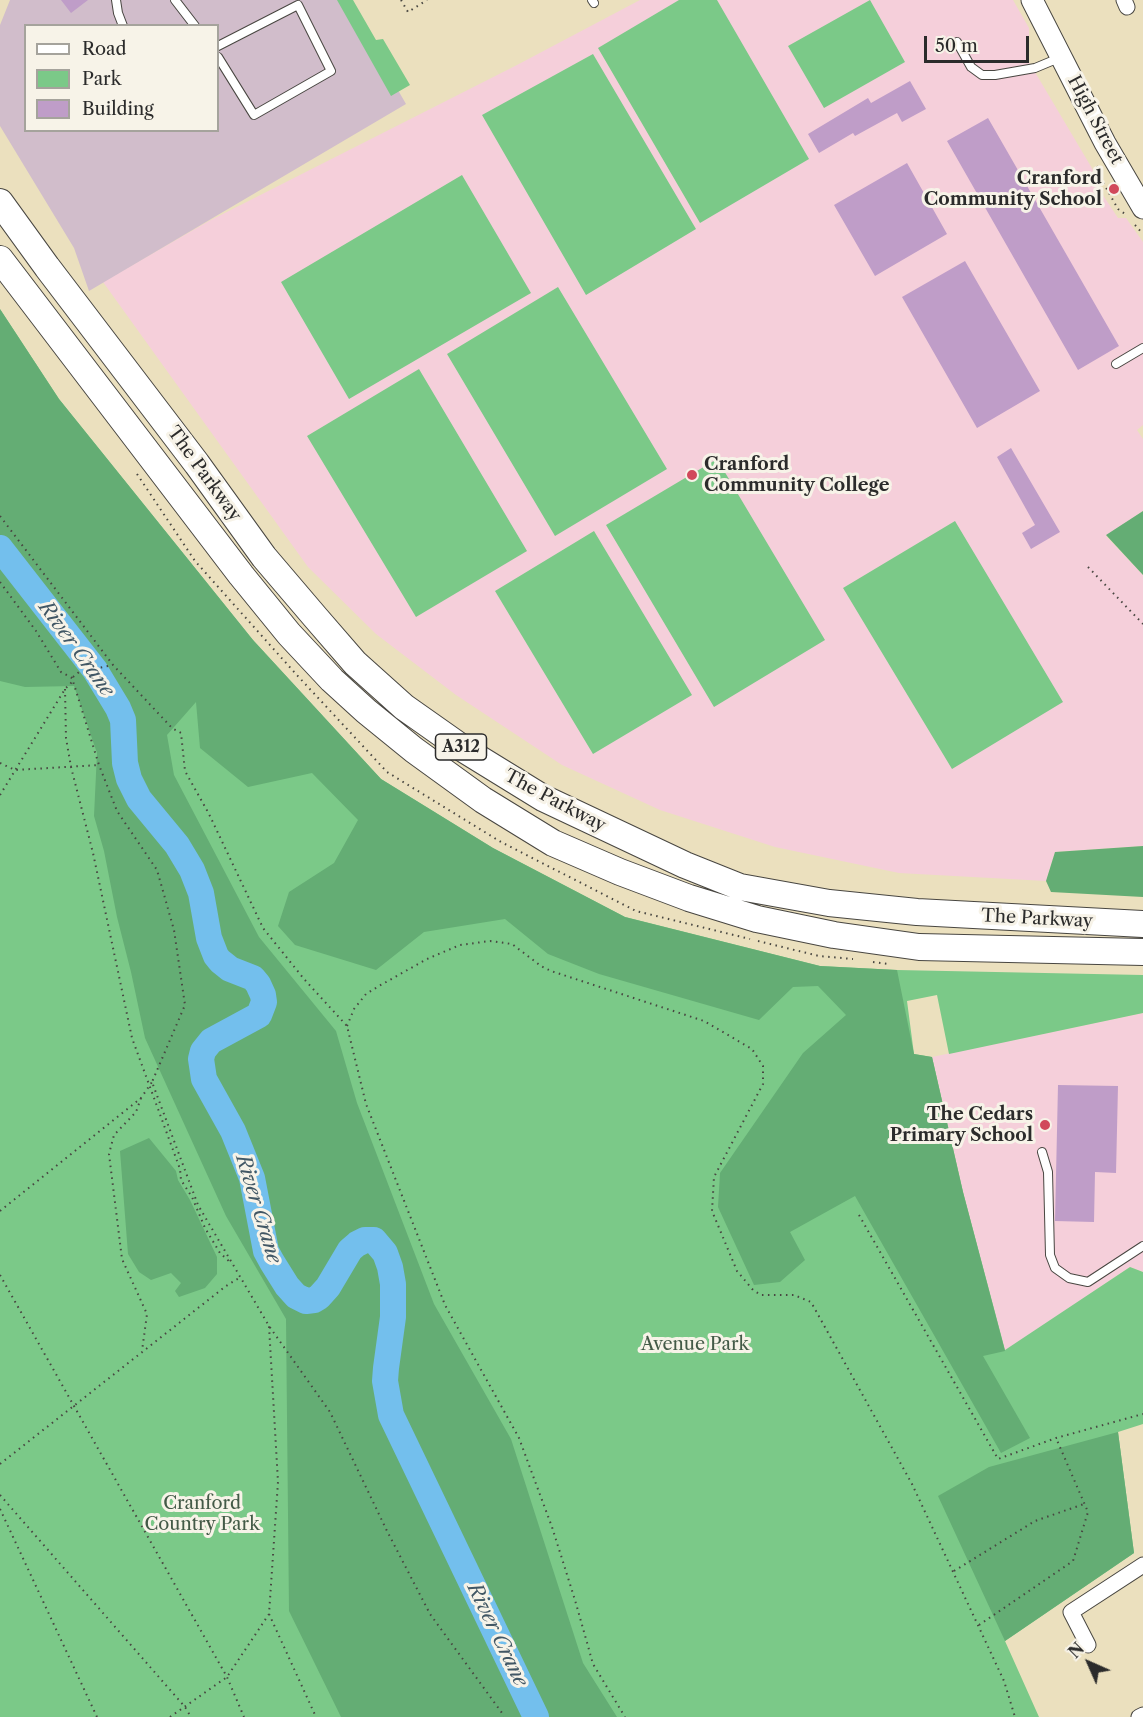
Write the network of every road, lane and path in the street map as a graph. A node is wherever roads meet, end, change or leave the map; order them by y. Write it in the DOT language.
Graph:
graph roads {
  1 [pos="116,0"];
  2 [pos="175,0"];
  3 [pos="401,0"];
  4 [pos="427,0"];
  5 [pos="1032,0"];
  6 [pos="122,24"];
  7 [pos="193,24"];
  8 [pos="957,42"];
  9 [pos="219,45"];
  10 [pos="1062,57"];
  11 [pos="219,59"];
  12 [pos="0,202"];
  13 [pos="1143,208"];
  14 [pos="0,259"];
  15 [pos="1143,348"];
  16 [pos="1116,364"];
  17 [pos="0,516"];
  18 [pos="1088,567"];
  19 [pos="0,582"];
  20 [pos="1143,624"];
  21 [pos="112,665"];
  22 [pos="72,680"];
  23 [pos="65,689"];
  24 [pos="0,763"];
  25 [pos="99,765"];
  26 [pos="71,766"];
  27 [pos="15,770"];
  28 [pos="0,795"];
  29 [pos="1143,924"];
  30 [pos="1143,952"];
  31 [pos="347,1026"];
  32 [pos="152,1082"];
  33 [pos="149,1086"];
  34 [pos="141,1098"];
  35 [pos="1042,1152"];
  36 [pos="0,1212"];
  37 [pos="859,1215"];
  38 [pos="1143,1246"];
  39 [pos="234,1266"];
  40 [pos="0,1275"];
  41 [pos="240,1277"];
  42 [pos="269,1326"];
  43 [pos="142,1352"];
  44 [pos="74,1406"];
  45 [pos="1143,1414"];
  46 [pos="1056,1438"];
  47 [pos="0,1464"];
  48 [pos="0,1495"];
  49 [pos="1084,1503"];
  50 [pos="0,1509"];
  51 [pos="1143,1565"];
  52 [pos="954,1571"];
  53 [pos="269,1614"];
  54 [pos="979,1625"];
  55 [pos="1088,1645"];
  56 [pos="227,1677"];
  57 [pos="185,1707"];
  58 [pos="97,1717"];
  59 [pos="170,1717"];
  60 [pos="191,1717"];
  61 [pos="244,1717"];
  62 [pos="316,1717"];
  63 [pos="503,1717"];
  64 [pos="625,1717"];
  65 [pos="1015,1717"];
  1 -- 6 [label="lane"];
  2 -- 7 [label="lane"];
  3 -- 4 [label="path"];
  5 -- 10 [label="street, High Street"];
  8 -- 10 [label="lane"];
  9 -- 11 [label="lane"];
  10 -- 13 [label="street, High Street"];
  12 -- 29 [label="highway, The Parkway / A312"];
  14 -- 30 [label="highway, The Parkway / A312"];
  15 -- 16 [label="lane"];
  17 -- 21 [label="path"];
  18 -- 20 [label="path"];
  19 -- 22 [label="path"];
  21 -- 22 [label="path"];
  21 -- 31 [label="path"];
  22 -- 23 [label="path"];
  22 -- 25 [label="path"];
  23 -- 26 [label="path"];
  23 -- 27 [label="path"];
  24 -- 27 [label="path"];
  25 -- 26 [label="path"];
  25 -- 32 [label="path"];
  26 -- 27 [label="path"];
  26 -- 33 [label="path"];
  27 -- 28 [label="path"];
  31 -- 52 [label="path"];
  31 -- 64 [label="path"];
  32 -- 33 [label="path"];
  32 -- 39 [label="path"];
  33 -- 34 [label="path"];
  33 -- 39 [label="path"];
  34 -- 36 [label="path"];
  34 -- 43 [label="path"];
  35 -- 38 [label="lane"];
  37 -- 46 [label="path"];
  39 -- 41 [label="path"];
  40 -- 44 [label="path"];
  41 -- 42 [label="path"];
  41 -- 43 [label="path"];
  42 -- 53 [label="path"];
  42 -- 63 [label="path"];
  43 -- 44 [label="path"];
  44 -- 47 [label="path"];
  44 -- 56 [label="path"];
  45 -- 46 [label="path"];
  46 -- 49 [label="path"];
  48 -- 57 [label="path"];
  49 -- 52 [label="path"];
  49 -- 54 [label="path"];
  50 -- 58 [label="path"];
  51 -- 55 [label="street"];
  52 -- 54 [label="path"];
  53 -- 56 [label="path"];
  53 -- 62 [label="path"];
  54 -- 65 [label="path"];
  56 -- 57 [label="path"];
  56 -- 61 [label="path"];
  57 -- 59 [label="path"];
  57 -- 60 [label="path"];
}
